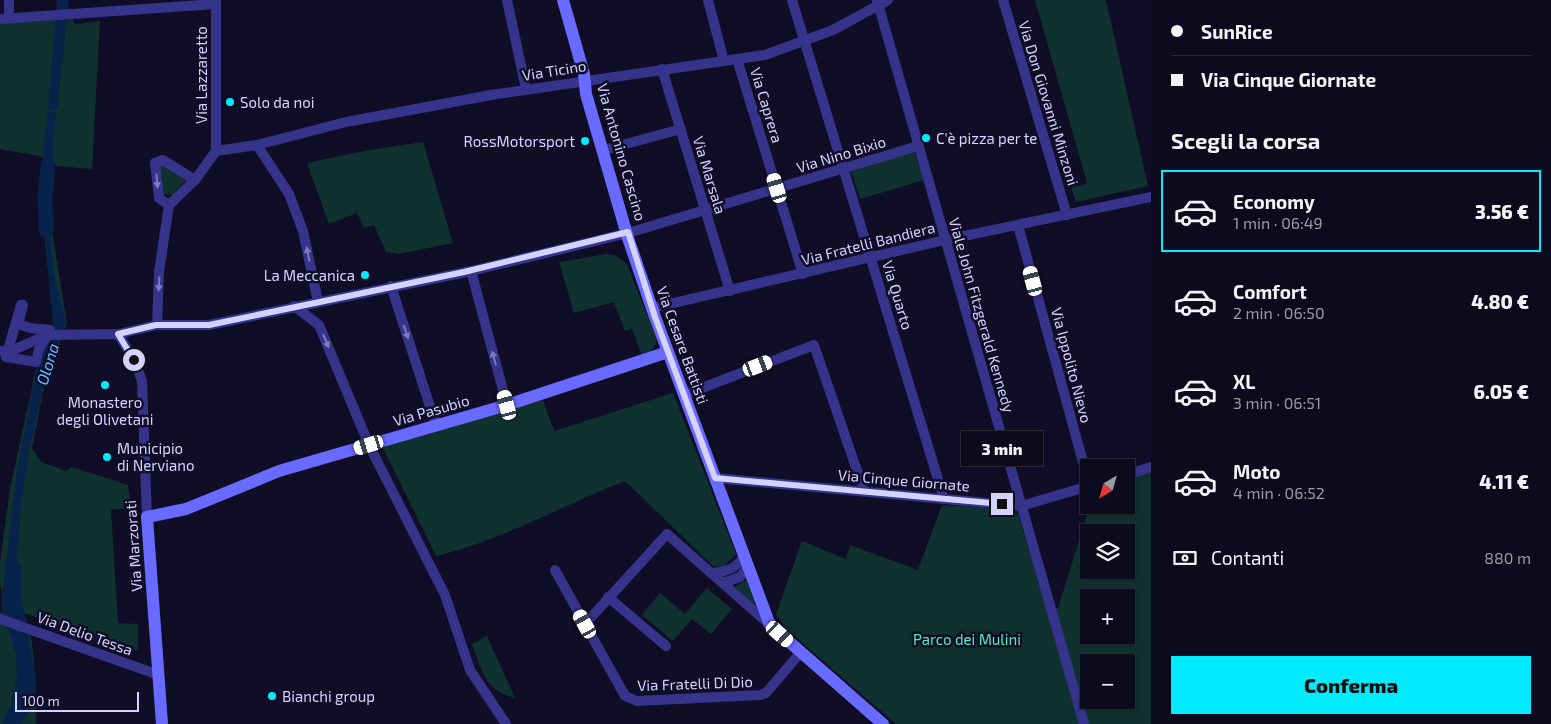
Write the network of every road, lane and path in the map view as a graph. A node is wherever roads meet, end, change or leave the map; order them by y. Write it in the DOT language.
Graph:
graph roads {
  1 [pos="9,0"];
  2 [pos="507,0"];
  3 [pos="563,0"];
  4 [pos="708,0"];
  5 [pos="792,0"];
  6 [pos="1003,0"];
  7 [pos="216,2"];
  8 [pos="881,2"];
  9 [pos="4,19"];
  10 [pos="805,42"];
  11 [pos="737,59"];
  12 [pos="724,61"];
  13 [pos="662,69"];
  14 [pos="585,80"];
  15 [pos="526,89"];
  16 [pos="680,129"];
  17 [pos="257,145"];
  18 [pos="918,146"];
  19 [pos="604,150"];
  20 [pos="216,151"];
  21 [pos="844,168"];
  22 [pos="195,180"];
  23 [pos="777,188"];
  24 [pos="1151,197"];
  25 [pos="169,205"];
  26 [pos="705,210"];
  27 [pos="1066,215"];
  28 [pos="1018,225"];
  29 [pos="628,232"];
  30 [pos="945,240"];
  31 [pos="872,258"];
  32 [pos="470,271"];
  33 [pos="803,274"];
  34 [pos="391,286"];
  35 [pos="730,290"];
  36 [pos="318,302"];
  37 [pos="294,306"];
  38 [pos="652,308"];
  39 [pos="156,325"];
  40 [pos="47,334"];
  41 [pos="118,334"];
  42 [pos="4,352"];
  43 [pos="668,352"];
  44 [pos="684,395"];
  45 [pos="507,405"];
  46 [pos="436,425"];
  47 [pos="369,445"];
  48 [pos="1082,459"];
  49 [pos="1151,468"];
  50 [pos="1135,472"];
  51 [pos="715,478"];
  52 [pos="1080,488"];
  53 [pos="864,491"];
  54 [pos="944,499"];
  55 [pos="1021,506"];
  56 [pos="147,516"];
  57 [pos="746,562"];
  58 [pos="555,570"];
  59 [pos="711,573"];
  60 [pos="723,583"];
  61 [pos="608,597"];
  62 [pos="0,618"];
  63 [pos="585,624"];
  64 [pos="770,625"];
  65 [pos="666,646"];
  66 [pos="801,652"];
  67 [pos="159,676"];
  68 [pos="162,724"];
  69 [pos="506,724"];
  70 [pos="883,724"];
  71 [pos="1084,724"];
  1 -- 9 [label="street"];
  2 -- 15 [label="street"];
  3 -- 14 [label="street, Via Antonino Cascino"];
  4 -- 12 [label="street"];
  5 -- 10 [label="street, Via Quarto"];
  6 -- 27 [label="street, Via Don Giovanni Minzoni"];
  7 -- 9 [label="street"];
  7 -- 20 [label="street, Via Lazzaretto"];
  8 -- 10 [label="street, Via Ticino"];
  8 -- 18 [label="street, Viale John Fitzgerald Kennedy"];
  10 -- 11 [label="street, Via Ticino"];
  10 -- 21 [label="street, Via Quarto"];
  11 -- 12 [label="street, Via Ticino"];
  11 -- 23 [label="street, Via Caprera"];
  12 -- 13 [label="street, Via Ticino"];
  13 -- 14 [label="street, Via Ticino"];
  13 -- 16 [label="street, Via Marsala"];
  14 -- 15 [label="street, Via Ticino"];
  14 -- 19 [label="street, Via Antonino Cascino"];
  15 -- 17 [label="street, Via Ticino"];
  16 -- 19 [label="street"];
  16 -- 26 [label="street, Via Marsala"];
  17 -- 20 [label="street, Via Ticino"];
  36 -- 17 [label="street, one-way"];
  18 -- 21 [label="street, Via Nino Bixio"];
  18 -- 30 [label="street, Viale John Fitzgerald Kennedy"];
  19 -- 29 [label="street, Via Antonino Cascino"];
  20 -- 22 [label="street"];
  21 -- 23 [label="street, Via Nino Bixio"];
  21 -- 31 [label="street, Via Quarto"];
  22 -- 25 [label="street"];
  22 -- 25 [label="street, one-way"];
  23 -- 26 [label="street, Via Nino Bixio"];
  23 -- 33 [label="street, Via Caprera"];
  24 -- 27 [label="street, Via Fratelli Bandiera"];
  25 -- 39 [label="street, one-way"];
  26 -- 29 [label="street, Via Nino Bixio"];
  26 -- 35 [label="street, Via Marsala"];
  27 -- 28 [label="street, Via Fratelli Bandiera"];
  28 -- 30 [label="street, Via Fratelli Bandiera"];
  28 -- 48 [label="street, Via Ippolito Nievo"];
  29 -- 32 [label="street"];
  29 -- 38 [label="street, Via Cesare Battisti"];
  30 -- 31 [label="street, Via Fratelli Bandiera"];
  30 -- 55 [label="street, Viale John Fitzgerald Kennedy"];
  31 -- 33 [label="street, Via Fratelli Bandiera"];
  31 -- 54 [label="street, Via Quarto"];
  32 -- 34 [label="street"];
  45 -- 32 [label="street, one-way"];
  33 -- 35 [label="street, Via Fratelli Bandiera"];
  34 -- 36 [label="street"];
  34 -- 46 [label="street, one-way"];
  35 -- 38 [label="street, Via Fratelli Bandiera"];
  36 -- 37 [label="street"];
  37 -- 39 [label="street"];
  37 -- 47 [label="street, one-way"];
  38 -- 43 [label="street, Via Cesare Battisti"];
  39 -- 41 [label="street"];
  40 -- 41 [label="street"];
  40 -- 42 [label="street"];
  40 -- 42 [label="street"];
  40 -- 42 [label="street"];
  41 -- 56 [label="street, Via Marzorati"];
  43 -- 44 [label="street, Via Cesare Battisti"];
  43 -- 45 [label="street, Via Pasubio"];
  44 -- 51 [label="street, Via Cesare Battisti"];
  44 -- 53 [label="street"];
  45 -- 46 [label="street, Via Pasubio"];
  46 -- 47 [label="street, Via Pasubio"];
  47 -- 56 [label="street, Via Pasubio"];
  47 -- 69 [label="street"];
  49 -- 50 [label="street"];
  51 -- 53 [label="street, Via Cinque Giornate"];
  51 -- 57 [label="street, Via Cesare Battisti"];
  52 -- 55 [label="street, Via Cinque Giornate"];
  53 -- 54 [label="street, Via Cinque Giornate"];
  54 -- 55 [label="street, Via Cinque Giornate"];
  55 -- 71 [label="street, Viale John Fitzgerald Kennedy"];
  56 -- 67 [label="street, Via Marzorati"];
  57 -- 59 [label="street"];
  57 -- 60 [label="street"];
  57 -- 64 [label="street, Via Cesare Battisti"];
  58 -- 63 [label="street"];
  59 -- 60 [label="street"];
  59 -- 61 [label="street"];
  60 -- 64 [label="street"];
  61 -- 63 [label="street"];
  61 -- 65 [label="street"];
  62 -- 67 [label="street, Via Delio Tessa"];
  63 -- 66 [label="street, Via Fratelli Di Dio"];
  64 -- 66 [label="street, Via Cesare Battisti"];
  66 -- 70 [label="street, Via Cesare Battisti"];
  67 -- 68 [label="street, Via Marzorati"];
}
